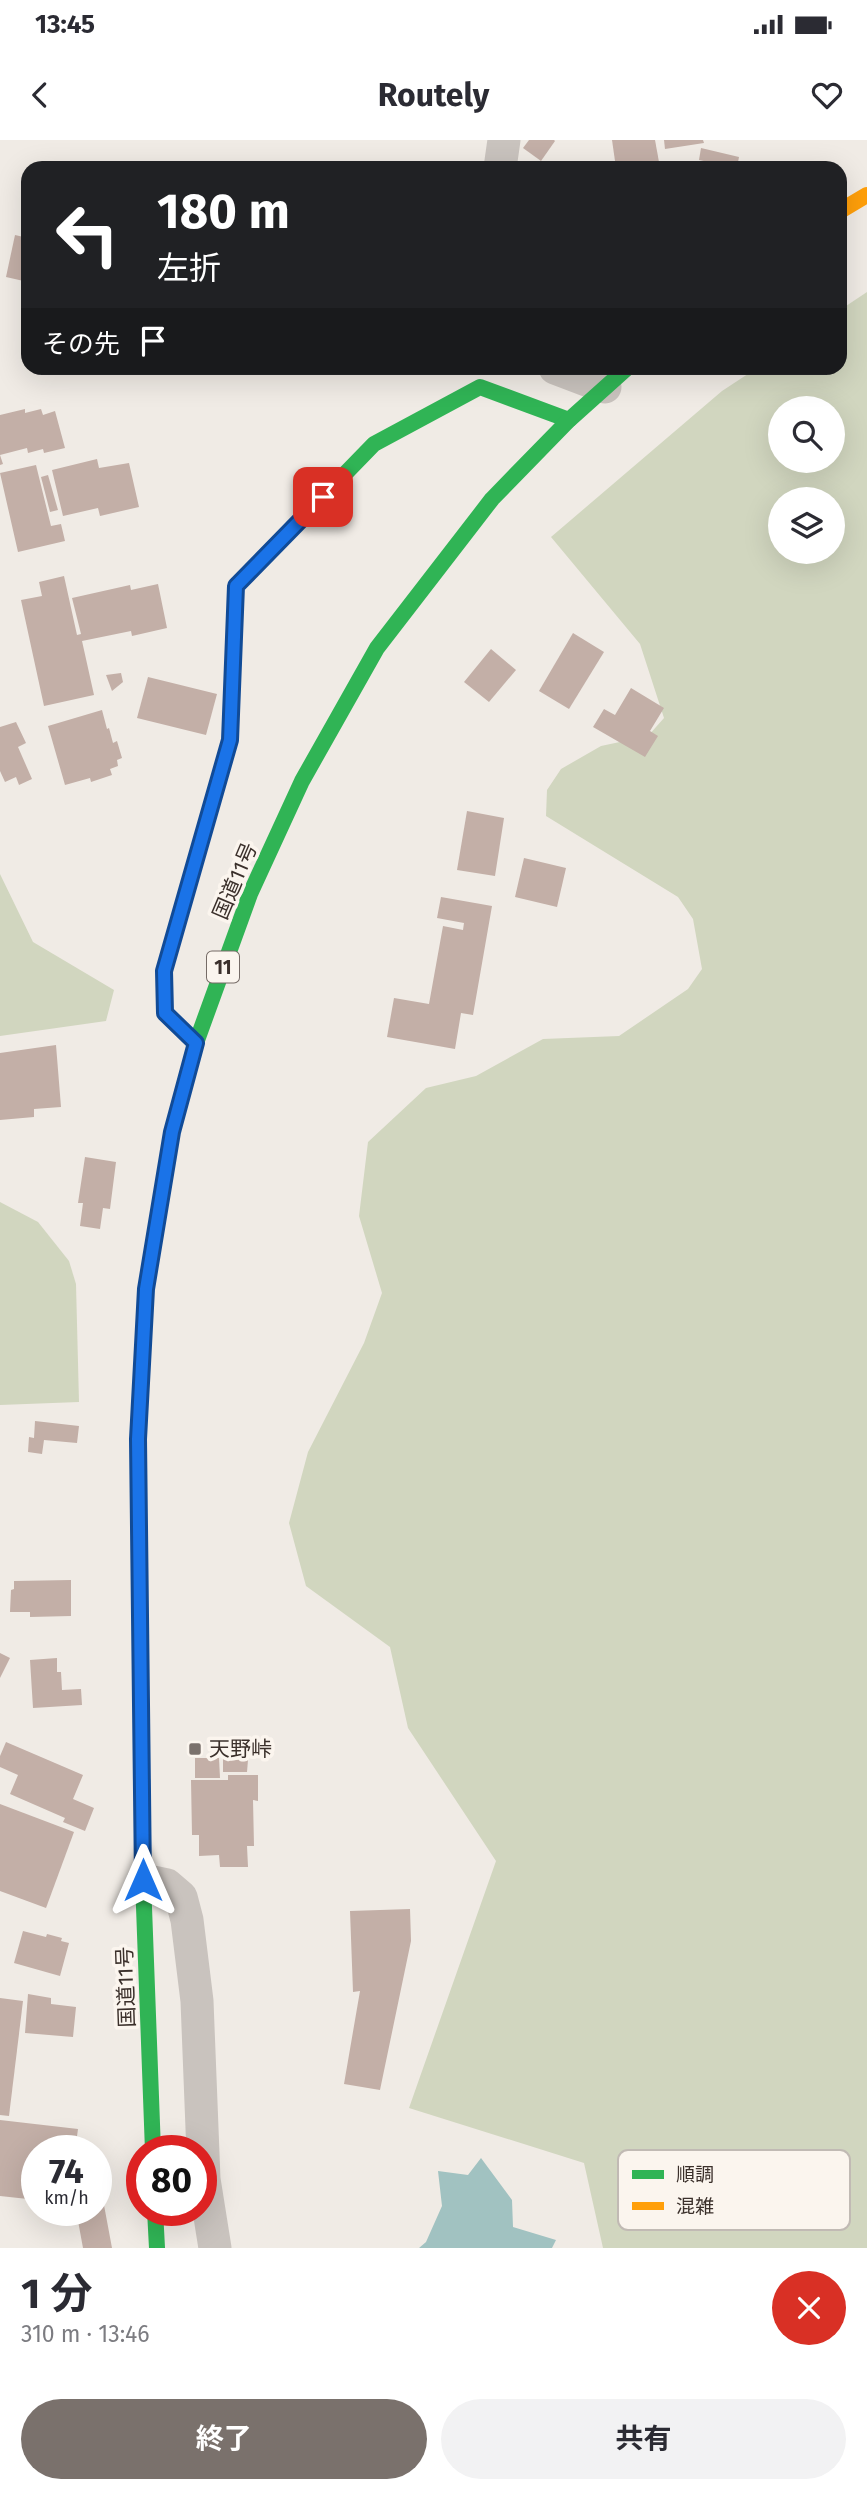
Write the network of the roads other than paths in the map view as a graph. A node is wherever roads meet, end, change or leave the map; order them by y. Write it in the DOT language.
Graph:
graph roads {
  1 [pos="504,140"];
  2 [pos="501,161"];
  3 [pos="867,195"];
  4 [pos="847,207"];
  5 [pos="616,377"];
  6 [pos="569,419"];
  7 [pos="196,1043"];
  8 [pos="143,1880"];
  9 [pos="152,2135"];
  10 [pos="156,2226"];
  11 [pos="157,2248"];
  12 [pos="215,2248"];
  1 -- 2 [label="street"];
  3 -- 4 [label="main road"];
  5 -- 6 [label="main road, 国道11号 / 11"];
  6 -- 7 [label="main road, 国道11号 / 11"];
  6 -- 7 [label="main road"];
  7 -- 8 [label="main road, 国道11号 / 11"];
  8 -- 9 [label="main road, 国道11号 / 11"];
  8 -- 12 [label="street"];
  10 -- 11 [label="main road"];
}
